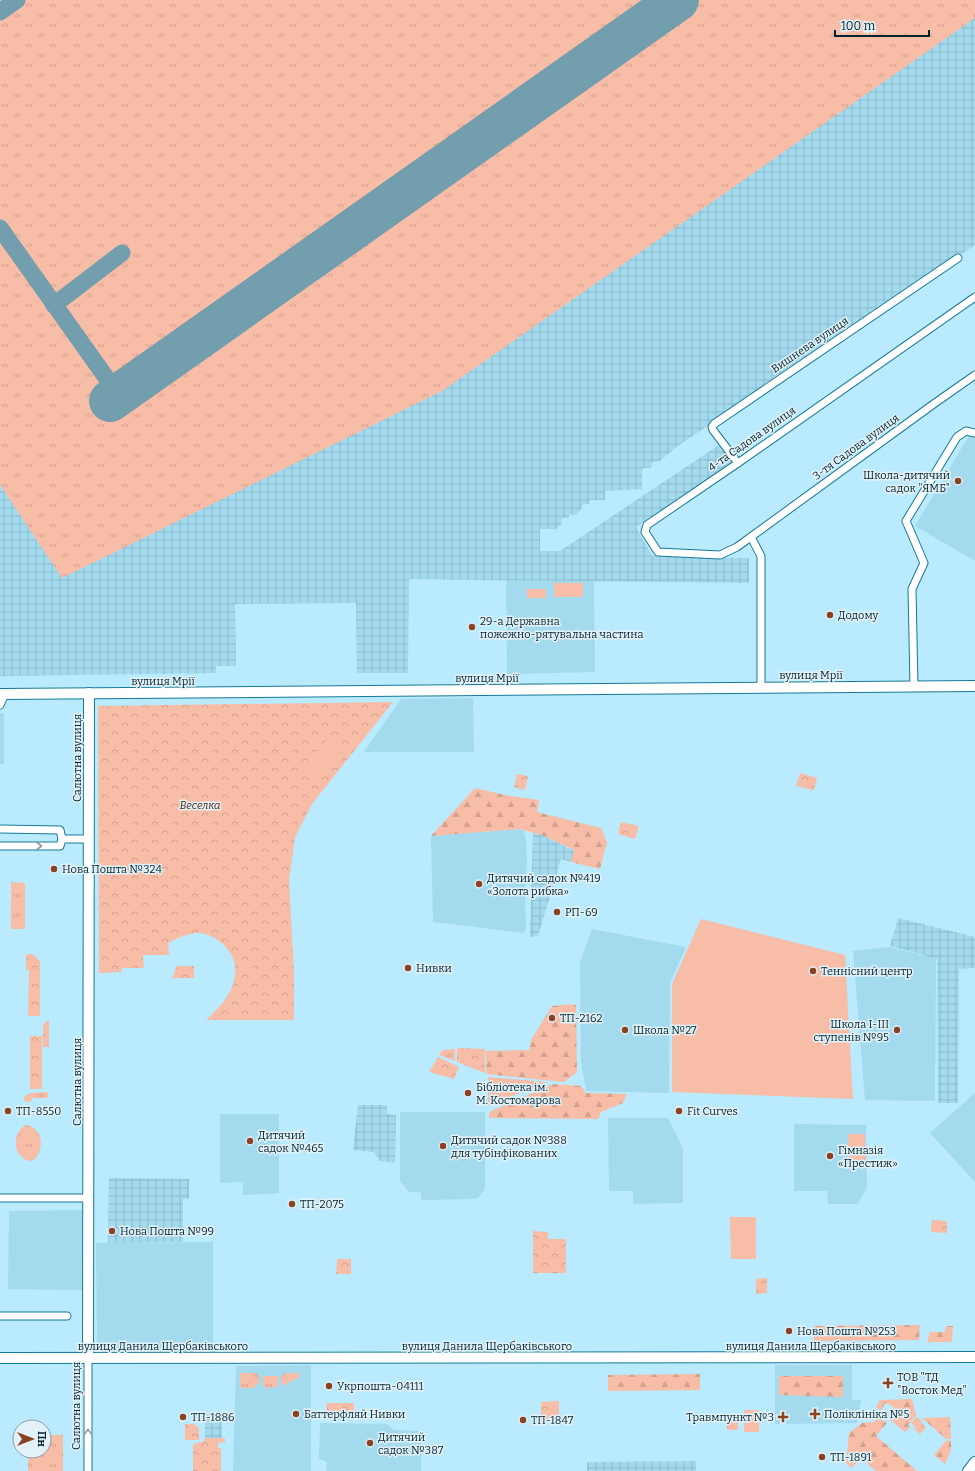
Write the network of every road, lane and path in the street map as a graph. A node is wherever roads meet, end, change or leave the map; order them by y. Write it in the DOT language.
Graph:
graph roads {
  1 [pos="958,258"];
  2 [pos="975,298"];
  3 [pos="975,375"];
  4 [pos="975,433"];
  5 [pos="738,463"];
  6 [pos="751,537"];
  7 [pos="975,686"];
  8 [pos="914,687"];
  9 [pos="761,688"];
  10 [pos="89,693"];
  11 [pos="3,694"];
  12 [pos="0,704"];
  13 [pos="0,829"];
  14 [pos="62,839"];
  15 [pos="89,839"];
  16 [pos="0,846"];
  17 [pos="0,1198"];
  18 [pos="88,1198"];
  19 [pos="0,1316"];
  20 [pos="67,1316"];
  21 [pos="975,1357"];
  22 [pos="0,1358"];
  23 [pos="88,1358"];
  24 [pos="975,1462"];
  25 [pos="88,1471"];
  26 [pos="968,1471"];
  1 -- 5 [label="street, Вишнева вулиця"];
  2 -- 5 [label="street, 4-та Садова вулиця"];
  3 -- 6 [label="street, 3-тя Садова вулиця"];
  4 -- 8 [label="street"];
  5 -- 6 [label="street, 4-та Садова вулиця"];
  6 -- 9 [label="street"];
  7 -- 8 [label="street, вулиця Мрії"];
  8 -- 9 [label="street, вулиця Мрії"];
  9 -- 10 [label="street, вулиця Мрії"];
  10 -- 11 [label="street, вулиця Мрії"];
  10 -- 15 [label="street, Салютна вулиця"];
  11 -- 12 [label="street"];
  13 -- 14 [label="street"];
  14 -- 15 [label="street"];
  16 -- 14 [label="street, one-way"];
  15 -- 18 [label="street, Салютна вулиця"];
  17 -- 18 [label="street"];
  18 -- 23 [label="street, Салютна вулиця"];
  19 -- 20 [label="street"];
  21 -- 23 [label="street, вулиця Данила Щербаківського"];
  22 -- 23 [label="street, вулиця Данила Щербаківського"];
  25 -- 23 [label="street, Салютна вулиця, one-way"];
  24 -- 26 [label="street"];
}
